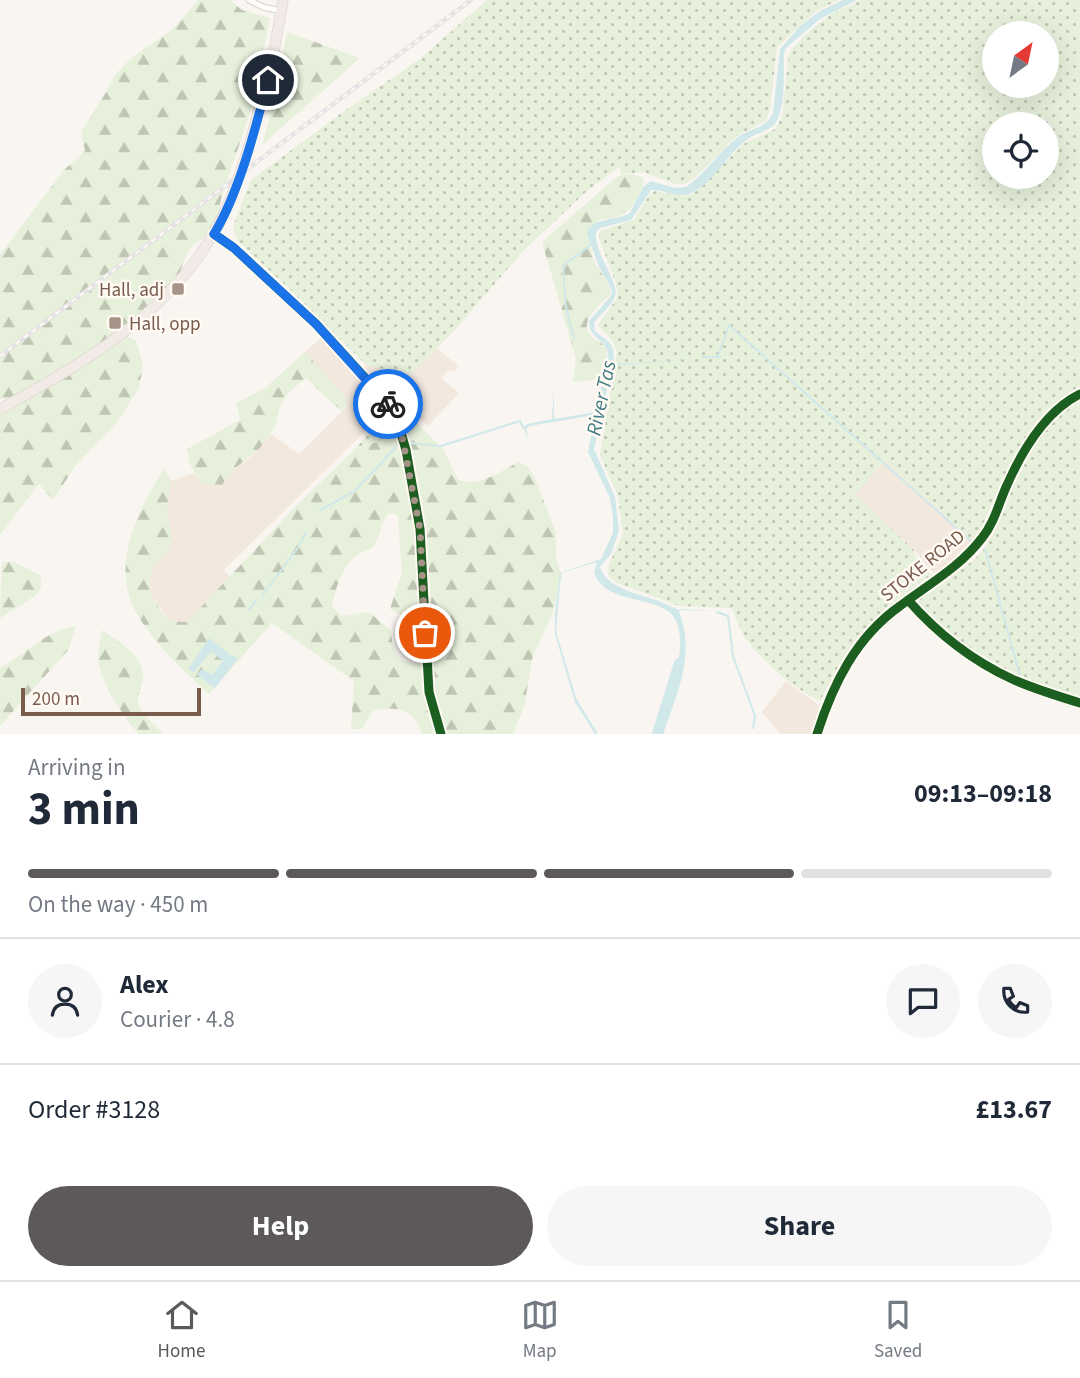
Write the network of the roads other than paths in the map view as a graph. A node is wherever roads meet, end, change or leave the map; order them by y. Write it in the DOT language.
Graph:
graph roads {
  1 [pos="249,0"];
  2 [pos="283,0"];
  3 [pos="281,11"];
  4 [pos="214,234"];
  5 [pos="1080,394"];
  6 [pos="0,409"];
  7 [pos="908,600"];
  8 [pos="1080,703"];
  9 [pos="442,734"];
  10 [pos="817,734"];
  1 -- 3 [label="street"];
  2 -- 3 [label="highway"];
  3 -- 4 [label="highway, bridge"];
  4 -- 6 [label="highway"];
  4 -- 9 [label="street"];
  5 -- 7 [label="street, STOKE ROAD"];
  7 -- 8 [label="street"];
  7 -- 10 [label="street, STOKE ROAD"];
}
